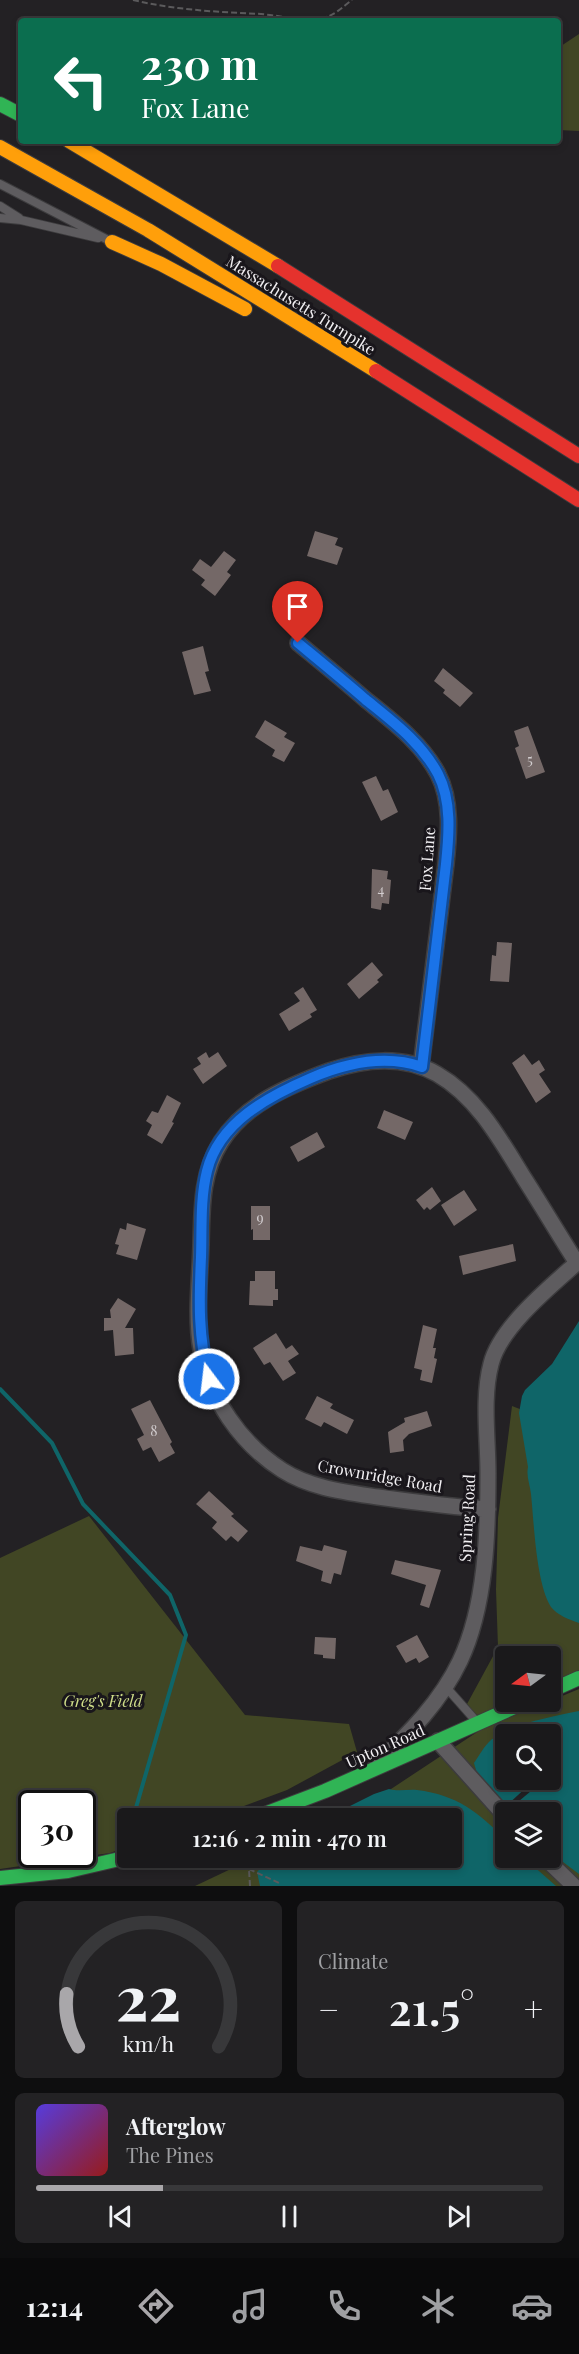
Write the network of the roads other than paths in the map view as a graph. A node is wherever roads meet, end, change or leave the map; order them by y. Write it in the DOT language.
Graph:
graph roads {
  1 [pos="0,104"];
  2 [pos="18,113"];
  3 [pos="74,144"];
  4 [pos="0,147"];
  5 [pos="0,184"];
  6 [pos="0,206"];
  7 [pos="0,218"];
  8 [pos="21,220"];
  9 [pos="112,242"];
  10 [pos="256,315"];
  11 [pos="278,326"];
  12 [pos="395,384"];
  13 [pos="579,456"];
  14 [pos="579,500"];
  15 [pos="298,643"];
  16 [pos="422,1067"];
  17 [pos="578,1262"];
  18 [pos="488,1509"];
  19 [pos="579,1678"];
  20 [pos="446,1686"];
  21 [pos="561,1686"];
  22 [pos="504,1712"];
  23 [pos="478,1724"];
  24 [pos="438,1741"];
  25 [pos="366,1773"];
  26 [pos="495,1805"];
  27 [pos="279,1808"];
  28 [pos="117,1860"];
  29 [pos="555,1868"];
  30 [pos="0,1878"];
  31 [pos="47,1880"];
  32 [pos="574,1886"];
  1 -- 2 [label="main road"];
  3 -- 13 [label="main road, Massachusetts Turnpike"];
  4 -- 12 [label="main road, Massachusetts Turnpike"];
  5 -- 9 [label="lane"];
  6 -- 8 [label="lane"];
  7 -- 8 [label="lane"];
  8 -- 9 [label="lane"];
  9 -- 10 [label="main road"];
  11 -- 12 [label="main road"];
  12 -- 14 [label="main road, Massachusetts Turnpike"];
  15 -- 16 [label="street, Fox Lane"];
  16 -- 17 [label="street, Crownridge Road"];
  16 -- 18 [label="street, Crownridge Road"];
  17 -- 18 [label="street, Spring Road"];
  18 -- 20 [label="street, Spring Road"];
  19 -- 21 [label="main road"];
  20 -- 23 [label="lane"];
  20 -- 25 [label="street, Spring Road"];
  22 -- 23 [label="main road, Upton Road"];
  23 -- 24 [label="main road, Upton Road"];
  24 -- 25 [label="main road, Upton Road"];
  24 -- 26 [label="street"];
  25 -- 27 [label="main road, Upton Road"];
  28 -- 31 [label="main road"];
  29 -- 32 [label="street"];
  30 -- 31 [label="main road"];
}
